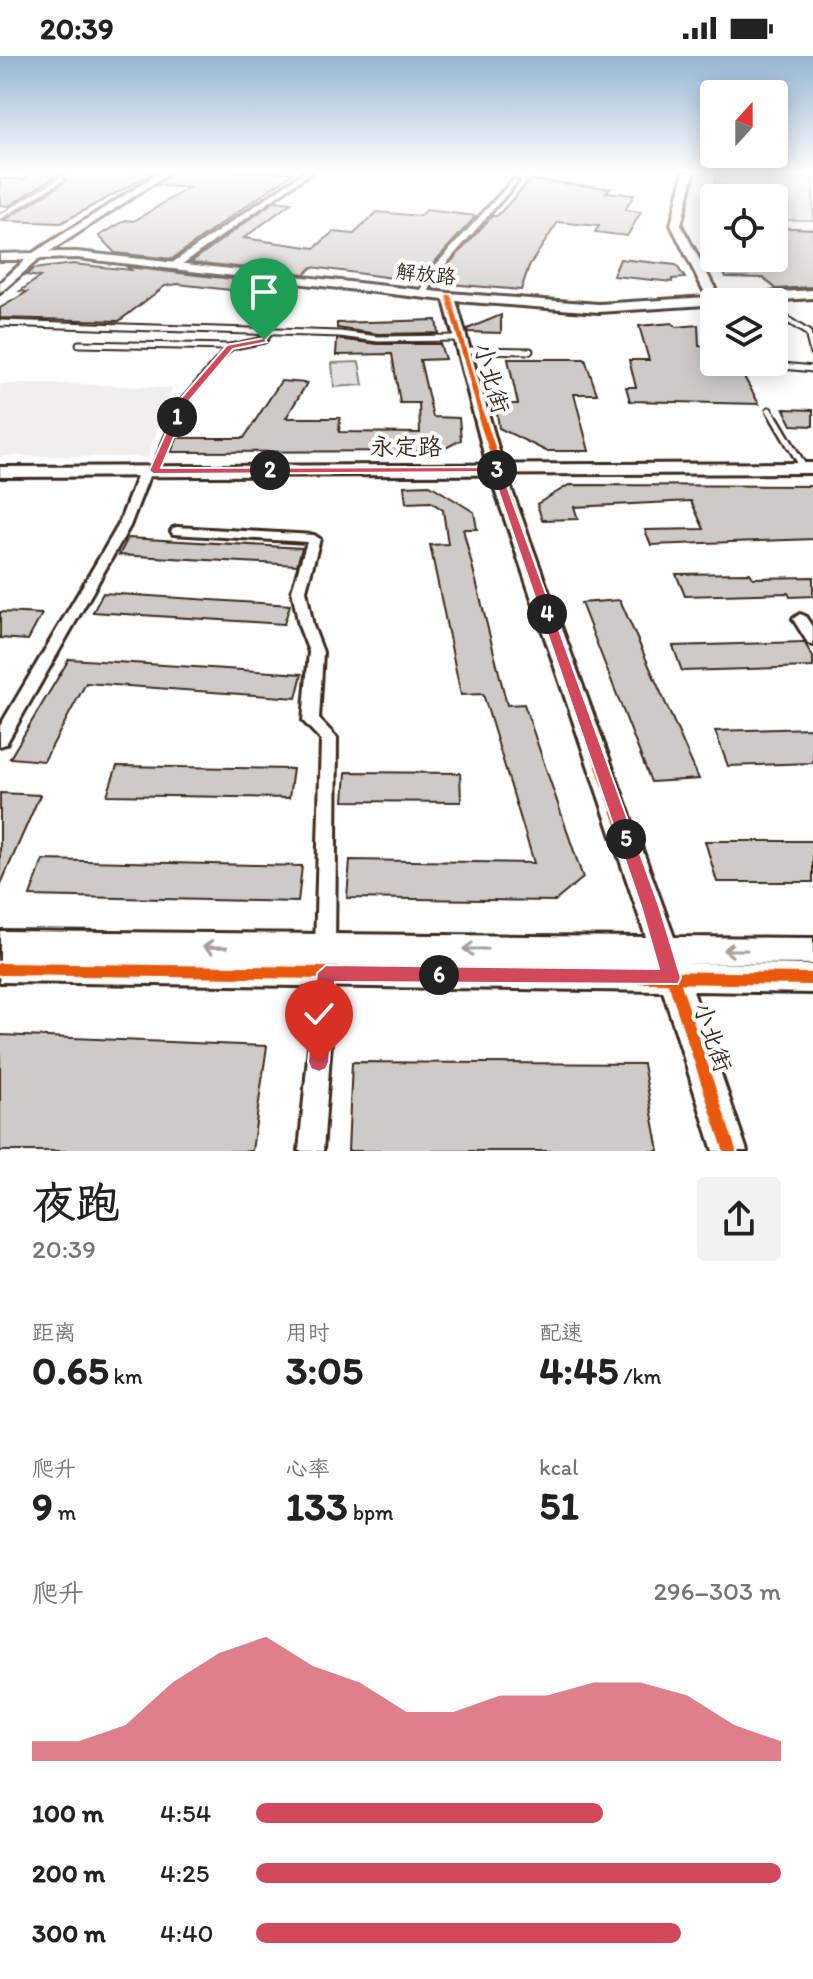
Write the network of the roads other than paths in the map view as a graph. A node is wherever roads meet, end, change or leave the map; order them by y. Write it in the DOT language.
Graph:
graph roads {
  1 [pos="86,223"];
  2 [pos="235,223"];
  3 [pos="478,223"];
  4 [pos="676,223"];
  5 [pos="80,227"];
  6 [pos="0,255"];
  7 [pos="37,255"];
  8 [pos="108,258"];
  9 [pos="175,265"];
  10 [pos="436,270"];
  11 [pos="708,288"];
  12 [pos="0,289"];
  13 [pos="813,294"];
  14 [pos="449,297"];
  15 [pos="788,297"];
  16 [pos="700,302"];
  17 [pos="788,320"];
  18 [pos="0,323"];
  19 [pos="270,332"];
  20 [pos="79,344"];
  21 [pos="462,344"];
  22 [pos="230,347"];
  23 [pos="530,351"];
  24 [pos="813,353"];
  25 [pos="788,366"];
  26 [pos="813,369"];
  27 [pos="769,410"];
  28 [pos="809,468"];
  29 [pos="496,469"];
  30 [pos="150,471"];
  31 [pos="0,472"];
  32 [pos="177,531"];
  33 [pos="800,619"];
  34 [pos="813,640"];
  35 [pos="0,740"];
  36 [pos="0,944"];
  37 [pos="662,949"];
  38 [pos="813,951"];
  39 [pos="326,961"];
  40 [pos="0,969"];
  41 [pos="671,978"];
  42 [pos="813,979"];
  43 [pos="311,1151"];
  44 [pos="730,1151"];
  1 -- 5 [label="street"];
  2 -- 9 [label="street"];
  3 -- 10 [label="street"];
  4 -- 11 [label="street"];
  5 -- 7 [label="street"];
  5 -- 8 [label="street"];
  6 -- 7 [label="street, 解放路"];
  7 -- 8 [label="street, 解放路"];
  7 -- 12 [label="street"];
  8 -- 9 [label="street, 解放路"];
  9 -- 14 [label="street, 解放路"];
  13 -- 15 [label="street, 解放路"];
  14 -- 16 [label="street, 解放路"];
  14 -- 21 [label="street, 小北街"];
  17 -- 24 [label="lane"];
  18 -- 19 [label="lane"];
  19 -- 21 [label="lane"];
  19 -- 22 [label="lane"];
  20 -- 22 [label="lane"];
  21 -- 23 [label="lane"];
  21 -- 29 [label="street, 小北街"];
  22 -- 30 [label="lane"];
  25 -- 26 [label="lane"];
  27 -- 28 [label="lane"];
  28 -- 29 [label="main road, 永定路"];
  29 -- 30 [label="main road, 永定路"];
  29 -- 37 [label="street, 小北街"];
  30 -- 31 [label="main road, 永定路"];
  30 -- 35 [label="street"];
  32 -- 39 [label="street"];
  33 -- 34 [label="street"];
  39 -- 36 [label="street, one-way"];
  38 -- 37 [label="street, one-way"];
  37 -- 39 [label="street, one-way"];
  37 -- 41 [label="street, 小北街"];
  39 -- 40 [label="street"];
  39 -- 41 [label="street"];
  39 -- 43 [label="street"];
  41 -- 42 [label="street"];
  41 -- 44 [label="street, 小北街"];
}
